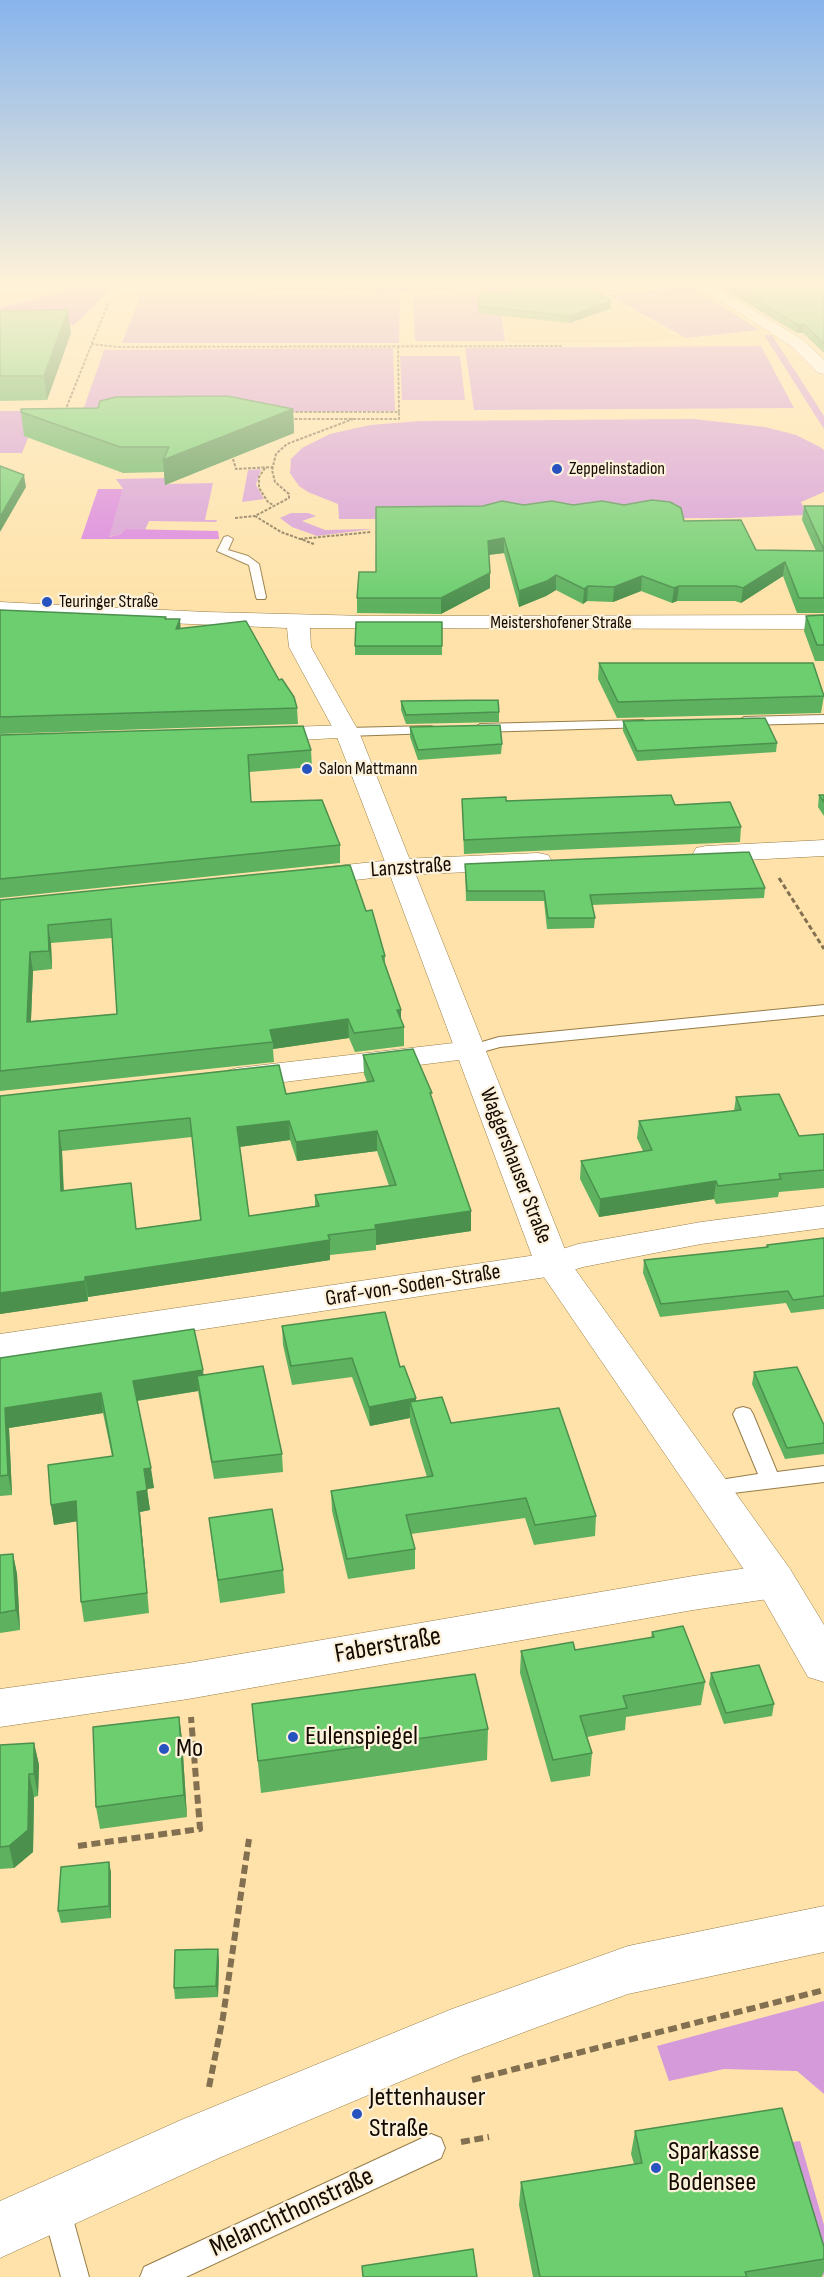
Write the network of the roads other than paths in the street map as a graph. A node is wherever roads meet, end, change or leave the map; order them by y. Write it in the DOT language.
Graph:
graph roads {
  1 [pos="228,539"];
  2 [pos="149,596"];
  3 [pos="261,597"];
  4 [pos="0,609"];
  5 [pos="128,615"];
  6 [pos="298,622"];
  7 [pos="824,622"];
  8 [pos="824,718"];
  9 [pos="729,721"];
  10 [pos="657,723"];
  11 [pos="443,729"];
  12 [pos="467,729"];
  13 [pos="347,732"];
  14 [pos="239,735"];
  15 [pos="824,848"];
  16 [pos="681,855"];
  17 [pos="565,860"];
  18 [pos="401,867"];
  19 [pos="284,879"];
  20 [pos="824,1010"];
  21 [pos="471,1050"];
  22 [pos="204,1082"];
  23 [pos="824,1217"];
  24 [pos="553,1264"];
  25 [pos="0,1347"];
  26 [pos="743,1414"];
  27 [pos="823,1477"];
  28 [pos="771,1480"];
  29 [pos="708,1488"];
  30 [pos="775,1581"];
  31 [pos="824,1664"];
  32 [pos="0,1708"];
  33 [pos="824,1929"];
  34 [pos="430,2148"];
  35 [pos="56,2205"];
  36 [pos="0,2230"];
  37 [pos="75,2277"];
  38 [pos="154,2277"];
  1 -- 3 [label="lane"];
  2 -- 5 [label="lane"];
  4 -- 5 [label="street"];
  5 -- 6 [label="street"];
  6 -- 7 [label="street, Meistershofener Straße"];
  6 -- 13 [label="street, Waggershauser Straße"];
  8 -- 9 [label="lane"];
  10 -- 12 [label="lane"];
  11 -- 13 [label="lane"];
  13 -- 14 [label="street"];
  13 -- 18 [label="street, Waggershauser Straße"];
  15 -- 16 [label="street"];
  17 -- 18 [label="street, Lanzstraße"];
  18 -- 19 [label="street, Lanzstraße"];
  18 -- 21 [label="street, Waggershauser Straße"];
  20 -- 21 [label="lane"];
  21 -- 22 [label="street"];
  21 -- 24 [label="street, Waggershauser Straße"];
  23 -- 24 [label="street, Graf-von-Soden-Straße"];
  24 -- 25 [label="street, Graf-von-Soden-Straße"];
  24 -- 29 [label="street, Waggershauser Straße"];
  26 -- 28 [label="lane"];
  27 -- 28 [label="lane"];
  28 -- 29 [label="lane"];
  29 -- 30 [label="street, Waggershauser Straße"];
  30 -- 31 [label="street, Waggershauser Straße"];
  30 -- 32 [label="street, Faberstraße"];
  33 -- 35 [label="street"];
  34 -- 38 [label="lane, Melanchthonstraße"];
  35 -- 36 [label="street"];
  35 -- 37 [label="lane"];
}
